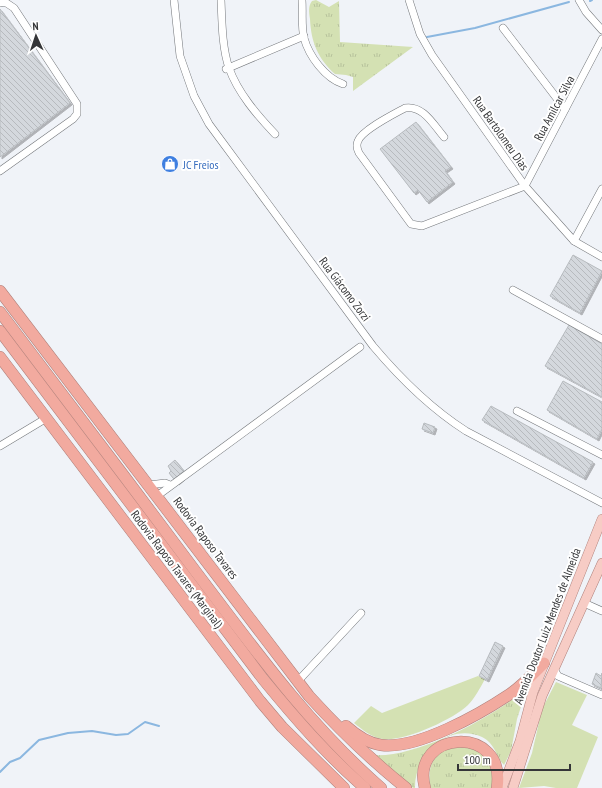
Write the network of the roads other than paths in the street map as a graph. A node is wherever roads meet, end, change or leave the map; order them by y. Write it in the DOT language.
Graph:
graph roads {
  1 [pos="174,0"];
  2 [pos="221,0"];
  3 [pos="302,0"];
  4 [pos="408,0"];
  5 [pos="579,0"];
  6 [pos="0,3"];
  7 [pos="503,28"];
  8 [pos="602,30"];
  9 [pos="304,36"];
  10 [pos="602,39"];
  11 [pos="228,68"];
  12 [pos="343,84"];
  13 [pos="565,109"];
  14 [pos="275,134"];
  15 [pos="444,136"];
  16 [pos="0,171"];
  17 [pos="525,186"];
  18 [pos="602,189"];
  19 [pos="574,241"];
  20 [pos="602,257"];
  21 [pos="513,290"];
  22 [pos="0,291"];
  23 [pos="0,312"];
  24 [pos="0,331"];
  25 [pos="602,339"];
  26 [pos="360,347"];
  27 [pos="0,357"];
  28 [pos="517,411"];
  29 [pos="45,419"];
  30 [pos="0,446"];
  31 [pos="602,455"];
  32 [pos="150,485"];
  33 [pos="170,485"];
  34 [pos="157,496"];
  35 [pos="602,503"];
  36 [pos="602,519"];
  37 [pos="602,563"];
  38 [pos="574,590"];
  39 [pos="584,603"];
  40 [pos="602,610"];
  41 [pos="360,613"];
  42 [pos="549,666"];
  43 [pos="300,685"];
  44 [pos="602,695"];
  45 [pos="303,748"];
  46 [pos="332,788"];
  47 [pos="344,788"];
  48 [pos="365,788"];
  49 [pos="381,788"];
  50 [pos="406,788"];
  51 [pos="425,788"];
  52 [pos="497,788"];
  53 [pos="502,788"];
  54 [pos="513,788"];
  1 -- 35 [label="street, Rua Giácomo Zorzi"];
  2 -- 11 [label="street"];
  3 -- 9 [label="street"];
  4 -- 17 [label="street, Rua Bartolomeu Dias"];
  5 -- 8 [label="street"];
  6 -- 16 [label="street"];
  7 -- 13 [label="street"];
  9 -- 11 [label="street"];
  9 -- 12 [label="street"];
  10 -- 13 [label="street, Rua Amilcar Silva"];
  11 -- 14 [label="street"];
  13 -- 17 [label="street, Rua Amilcar Silva"];
  15 -- 17 [label="street"];
  17 -- 19 [label="street, Rua Bartolomeu Dias"];
  18 -- 19 [label="street"];
  19 -- 20 [label="street, Rua Bartolomeu Dias"];
  21 -- 25 [label="street"];
  22 -- 32 [label="highway, Rodovia Raposo Tavares"];
  23 -- 49 [label="highway"];
  24 -- 48 [label="highway"];
  26 -- 33 [label="street"];
  27 -- 29 [label="highway, Rodovia Raposo Tavares (Marginal)"];
  28 -- 31 [label="street"];
  29 -- 30 [label="street"];
  29 -- 45 [label="highway, Rodovia Raposo Tavares (Marginal)"];
  32 -- 33 [label="street"];
  32 -- 34 [label="highway, Rodovia Raposo Tavares"];
  33 -- 34 [label="street"];
  34 -- 43 [label="highway, Rodovia Raposo Tavares"];
  36 -- 38 [label="main road, Avenida Doutor Luiz Mendes de Almeida"];
  37 -- 39 [label="main road, Avenida Doutor Luiz Mendes de Almeida"];
  38 -- 39 [label="main road"];
  38 -- 42 [label="main road, Avenida Doutor Luiz Mendes de Almeida"];
  39 -- 40 [label="street"];
  39 -- 42 [label="main road, Avenida Doutor Luiz Mendes de Almeida"];
  41 -- 43 [label="street"];
  42 -- 43 [label="highway"];
  42 -- 44 [label="street"];
  42 -- 53 [label="main road, Avenida Doutor Luiz Mendes de Almeida"];
  42 -- 54 [label="main road, Avenida Doutor Luiz Mendes de Almeida"];
  43 -- 50 [label="highway, Rodovia Raposo Tavares"];
  45 -- 46 [label="highway"];
  45 -- 47 [label="highway, Rodovia Raposo Tavares (Marginal)"];
  51 -- 52 [label="highway"];
}
